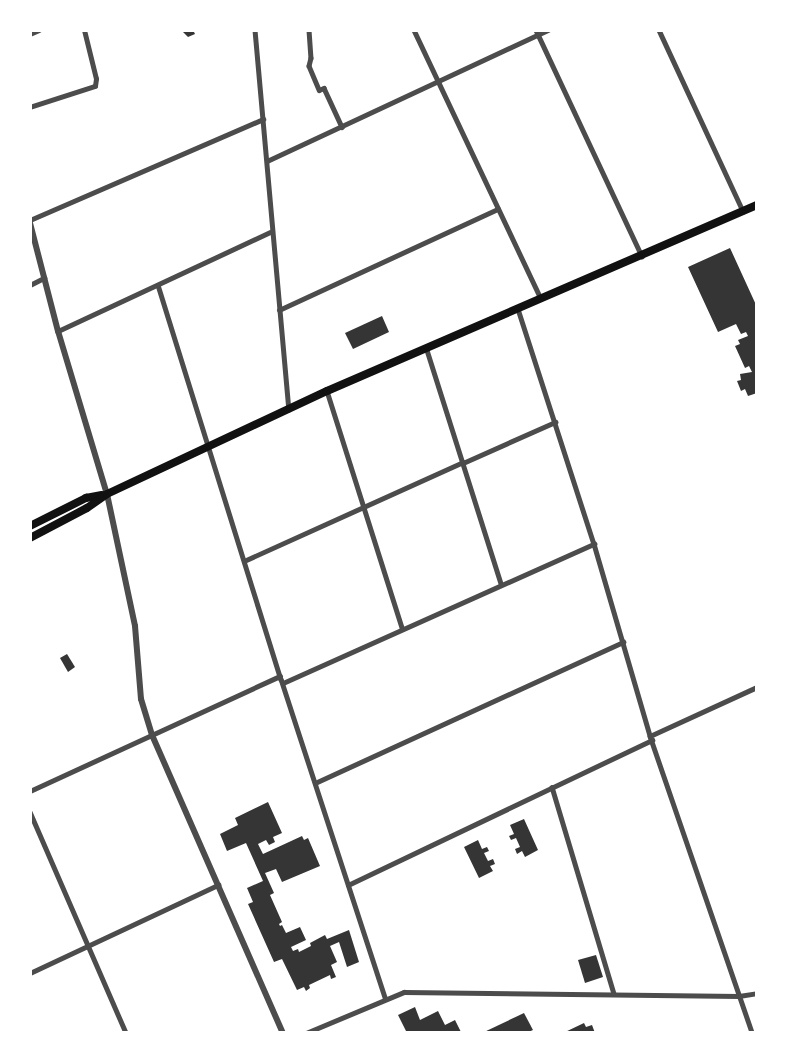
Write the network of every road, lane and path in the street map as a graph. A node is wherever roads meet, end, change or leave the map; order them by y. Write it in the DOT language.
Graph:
graph roads {
  1 [pos="39,30"];
  2 [pos="84,30"];
  3 [pos="255,30"];
  4 [pos="309,30"];
  5 [pos="414,30"];
  6 [pos="548,30"];
  7 [pos="658,30"];
  8 [pos="537,32"];
  9 [pos="30,34"];
  10 [pos="438,82"];
  11 [pos="30,107"];
  12 [pos="263,119"];
  13 [pos="342,126"];
  14 [pos="267,161"];
  15 [pos="757,205"];
  16 [pos="498,209"];
  17 [pos="743,212"];
  18 [pos="30,222"];
  19 [pos="272,231"];
  20 [pos="642,257"];
  21 [pos="44,278"];
  22 [pos="30,285"];
  23 [pos="158,285"];
  24 [pos="541,300"];
  25 [pos="519,309"];
  26 [pos="279,310"];
  27 [pos="58,331"];
  28 [pos="426,347"];
  29 [pos="327,391"];
  30 [pos="289,409"];
  31 [pos="555,422"];
  32 [pos="208,447"];
  33 [pos="463,462"];
  34 [pos="107,494"];
  35 [pos="364,507"];
  36 [pos="30,526"];
  37 [pos="30,538"];
  38 [pos="594,544"];
  39 [pos="244,561"];
  40 [pos="501,584"];
  41 [pos="402,628"];
  42 [pos="623,642"];
  43 [pos="280,676"];
  44 [pos="283,683"];
  45 [pos="757,687"];
  46 [pos="152,735"];
  47 [pos="651,738"];
  48 [pos="315,783"];
  49 [pos="552,787"];
  50 [pos="30,791"];
  51 [pos="30,812"];
  52 [pos="218,885"];
  53 [pos="348,885"];
  54 [pos="89,946"];
  55 [pos="30,973"];
  56 [pos="757,993"];
  57 [pos="614,994"];
  58 [pos="739,996"];
  59 [pos="385,998"];
  60 [pos="126,1033"];
  61 [pos="283,1033"];
  62 [pos="306,1033"];
  63 [pos="752,1033"];
  1 -- 9 [label="street"];
  2 -- 11 [label="street"];
  3 -- 12 [label="street"];
  4 -- 13 [label="street"];
  5 -- 10 [label="street"];
  6 -- 8 [label="street"];
  7 -- 17 [label="street"];
  8 -- 10 [label="street"];
  8 -- 20 [label="street"];
  10 -- 13 [label="street"];
  10 -- 16 [label="street"];
  12 -- 14 [label="street"];
  12 -- 18 [label="street"];
  13 -- 14 [label="street"];
  14 -- 19 [label="street"];
  15 -- 17 [label="main road"];
  16 -- 24 [label="street"];
  16 -- 26 [label="street"];
  17 -- 20 [label="main road"];
  18 -- 21 [label="street"];
  19 -- 23 [label="street"];
  19 -- 26 [label="street"];
  20 -- 24 [label="main road"];
  21 -- 22 [label="street"];
  21 -- 27 [label="street"];
  23 -- 27 [label="street"];
  23 -- 32 [label="street"];
  24 -- 25 [label="main road"];
  25 -- 28 [label="main road"];
  25 -- 31 [label="street"];
  26 -- 30 [label="street"];
  27 -- 34 [label="street"];
  28 -- 29 [label="main road"];
  28 -- 33 [label="street"];
  29 -- 30 [label="main road"];
  29 -- 35 [label="street"];
  30 -- 32 [label="main road"];
  31 -- 33 [label="street"];
  31 -- 38 [label="street"];
  32 -- 34 [label="main road"];
  32 -- 39 [label="street"];
  33 -- 35 [label="street"];
  33 -- 40 [label="street"];
  34 -- 36 [label="main road"];
  34 -- 37 [label="main road"];
  34 -- 46 [label="street"];
  35 -- 39 [label="street"];
  35 -- 41 [label="street"];
  38 -- 40 [label="street"];
  38 -- 42 [label="street"];
  39 -- 43 [label="street"];
  40 -- 41 [label="street"];
  41 -- 44 [label="street"];
  42 -- 47 [label="street"];
  42 -- 48 [label="street"];
  43 -- 44 [label="street"];
  43 -- 46 [label="street"];
  44 -- 48 [label="street"];
  45 -- 47 [label="street"];
  46 -- 50 [label="street"];
  46 -- 52 [label="street"];
  47 -- 49 [label="street"];
  47 -- 58 [label="street"];
  48 -- 53 [label="street"];
  49 -- 53 [label="street"];
  49 -- 57 [label="street"];
  51 -- 54 [label="street"];
  52 -- 54 [label="street"];
  52 -- 61 [label="street"];
  53 -- 59 [label="street"];
  54 -- 55 [label="street"];
  54 -- 60 [label="street"];
  56 -- 58 [label="street"];
  57 -- 58 [label="street"];
  57 -- 59 [label="street"];
  58 -- 63 [label="street"];
  59 -- 62 [label="street"];
}
